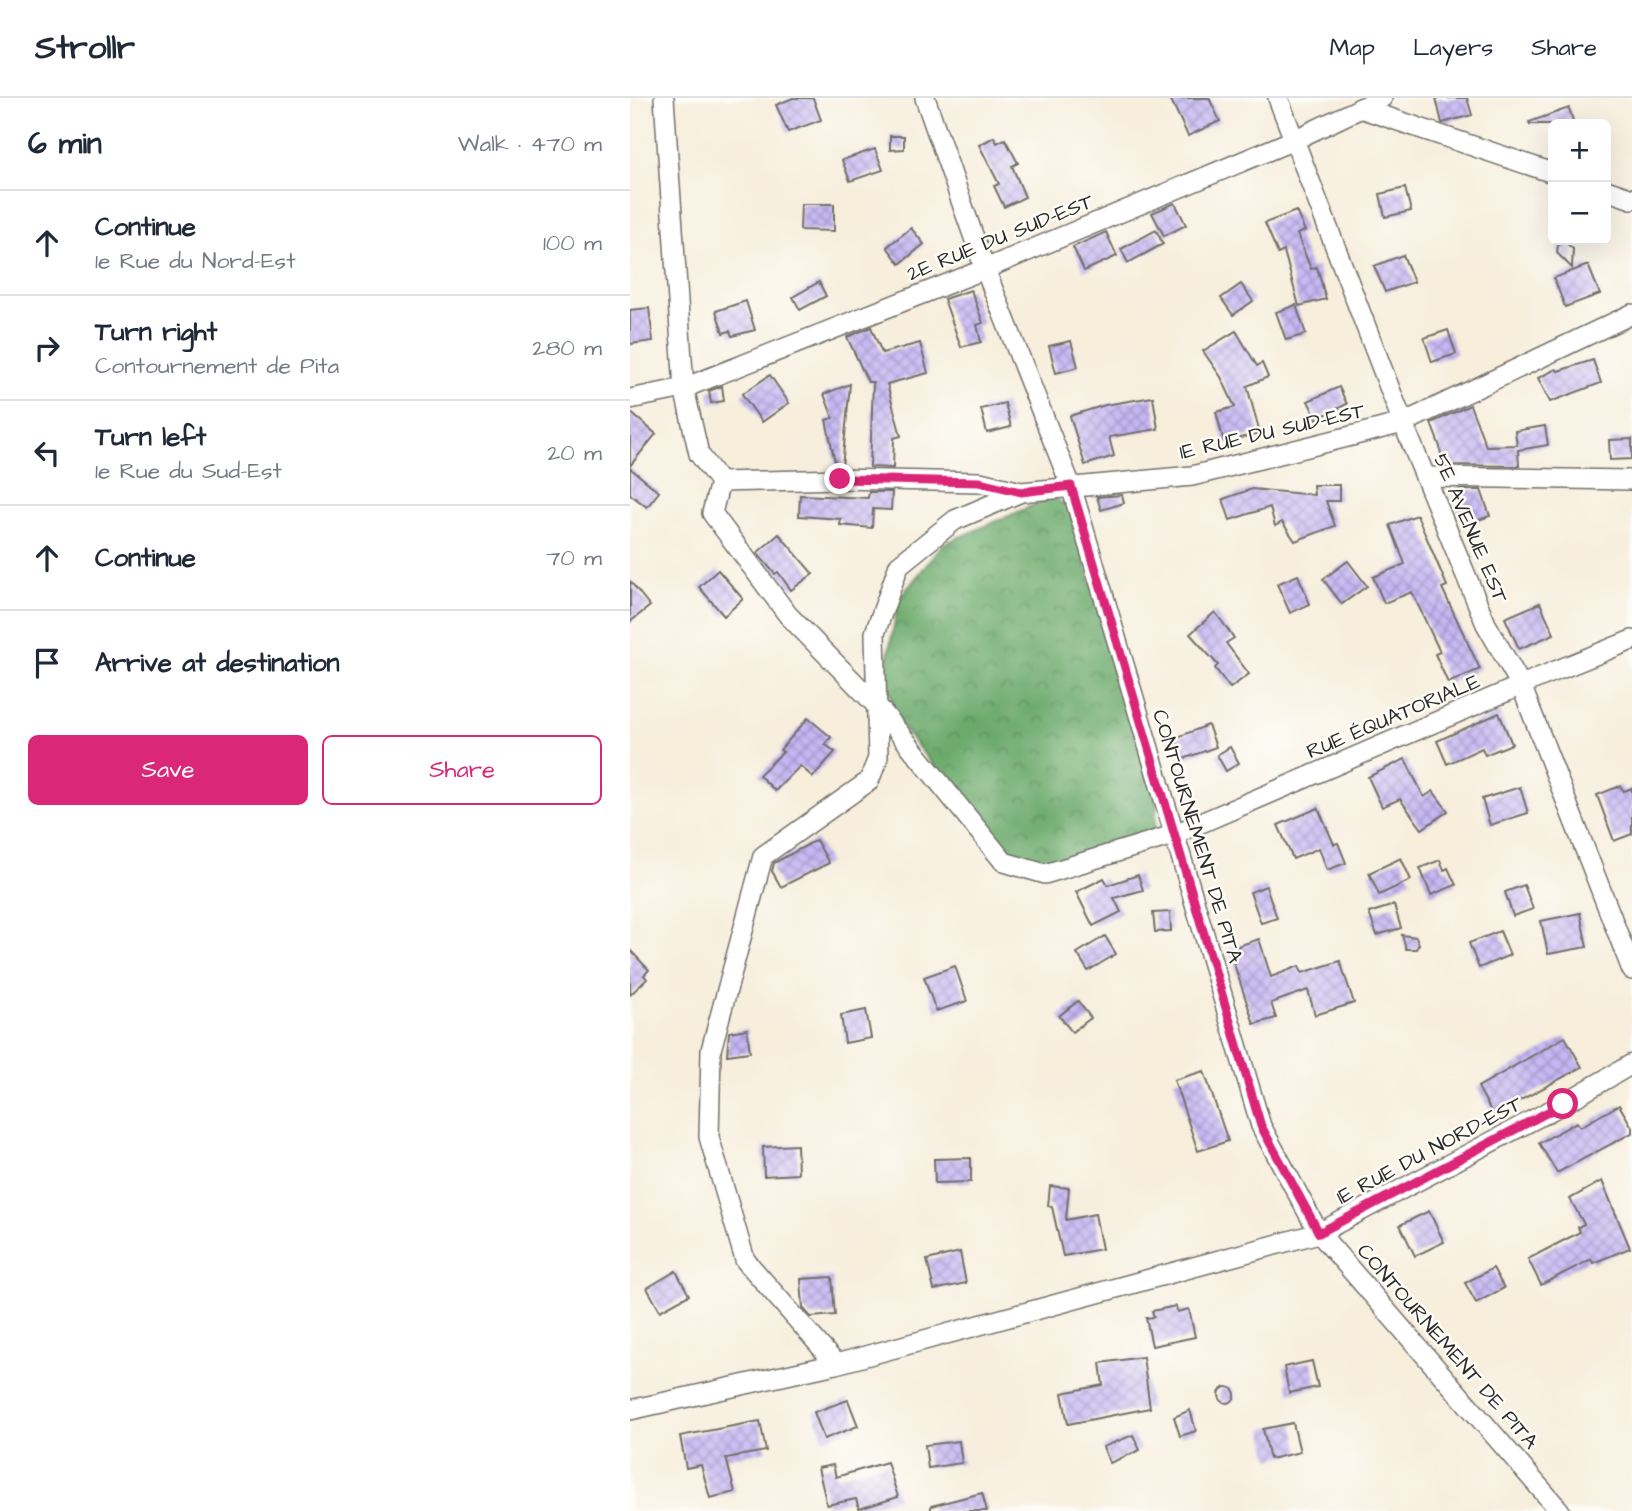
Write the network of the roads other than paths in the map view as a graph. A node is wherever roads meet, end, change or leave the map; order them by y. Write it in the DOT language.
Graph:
graph roads {
  1 [pos="664,98"];
  2 [pos="925,98"];
  3 [pos="1278,98"];
  4 [pos="1382,98"];
  5 [pos="1360,108"];
  6 [pos="1296,139"];
  7 [pos="1548,171"];
  8 [pos="1611,192"];
  9 [pos="1632,199"];
  10 [pos="985,269"];
  11 [pos="1632,314"];
  12 [pos="684,388"];
  13 [pos="630,398"];
  14 [pos="1403,423"];
  15 [pos="1425,477"];
  16 [pos="1632,480"];
  17 [pos="720,482"];
  18 [pos="1071,486"];
  19 [pos="1021,492"];
  20 [pos="1632,640"];
  21 [pos="1521,685"];
  22 [pos="879,708"];
  23 [pos="1173,835"];
  24 [pos="1632,970"];
  25 [pos="1632,1064"];
  26 [pos="1319,1233"];
  27 [pos="836,1364"];
  28 [pos="630,1410"];
  29 [pos="1560,1511"];
  1 -- 12 [label="street"];
  2 -- 10 [label="street, CONTOURNEMENT DE PITA"];
  3 -- 6 [label="street, 5E AVENUE EST"];
  4 -- 5 [label="street, 2E RUE DU SUD-EST"];
  5 -- 6 [label="street, 2E RUE DU SUD-EST"];
  5 -- 7 [label="street"];
  6 -- 10 [label="street, 2E RUE DU SUD-EST"];
  6 -- 14 [label="street, 5E AVENUE EST"];
  8 -- 9 [label="street"];
  10 -- 12 [label="street, 2E RUE DU SUD-EST"];
  10 -- 18 [label="street, CONTOURNEMENT DE PITA"];
  11 -- 14 [label="street, 1E RUE DU SUD-EST"];
  12 -- 13 [label="street, 2E RUE DU SUD-EST"];
  12 -- 17 [label="street"];
  14 -- 15 [label="street, 5E AVENUE EST"];
  14 -- 18 [label="street, 1E RUE DU SUD-EST"];
  15 -- 16 [label="street"];
  15 -- 21 [label="street, 5E AVENUE EST"];
  17 -- 19 [label="street"];
  17 -- 22 [label="street, RUE ÉQUATORIALE"];
  18 -- 19 [label="street, 1E RUE DU SUD-EST"];
  18 -- 23 [label="street, CONTOURNEMENT DE PITA"];
  19 -- 22 [label="street, 1E RUE DU SUD-EST"];
  20 -- 21 [label="street, RUE ÉQUATORIALE"];
  21 -- 23 [label="street, RUE ÉQUATORIALE"];
  21 -- 24 [label="street, 5E AVENUE EST"];
  22 -- 23 [label="street, RUE ÉQUATORIALE"];
  22 -- 27 [label="street, 1E RUE DU SUD-EST"];
  23 -- 26 [label="street, CONTOURNEMENT DE PITA"];
  25 -- 26 [label="street, 1E RUE DU NORD-EST"];
  26 -- 27 [label="street, 1E RUE DU NORD-EST"];
  26 -- 29 [label="street, CONTOURNEMENT DE PITA"];
  27 -- 28 [label="street, 1E RUE DU NORD-EST"];
}
